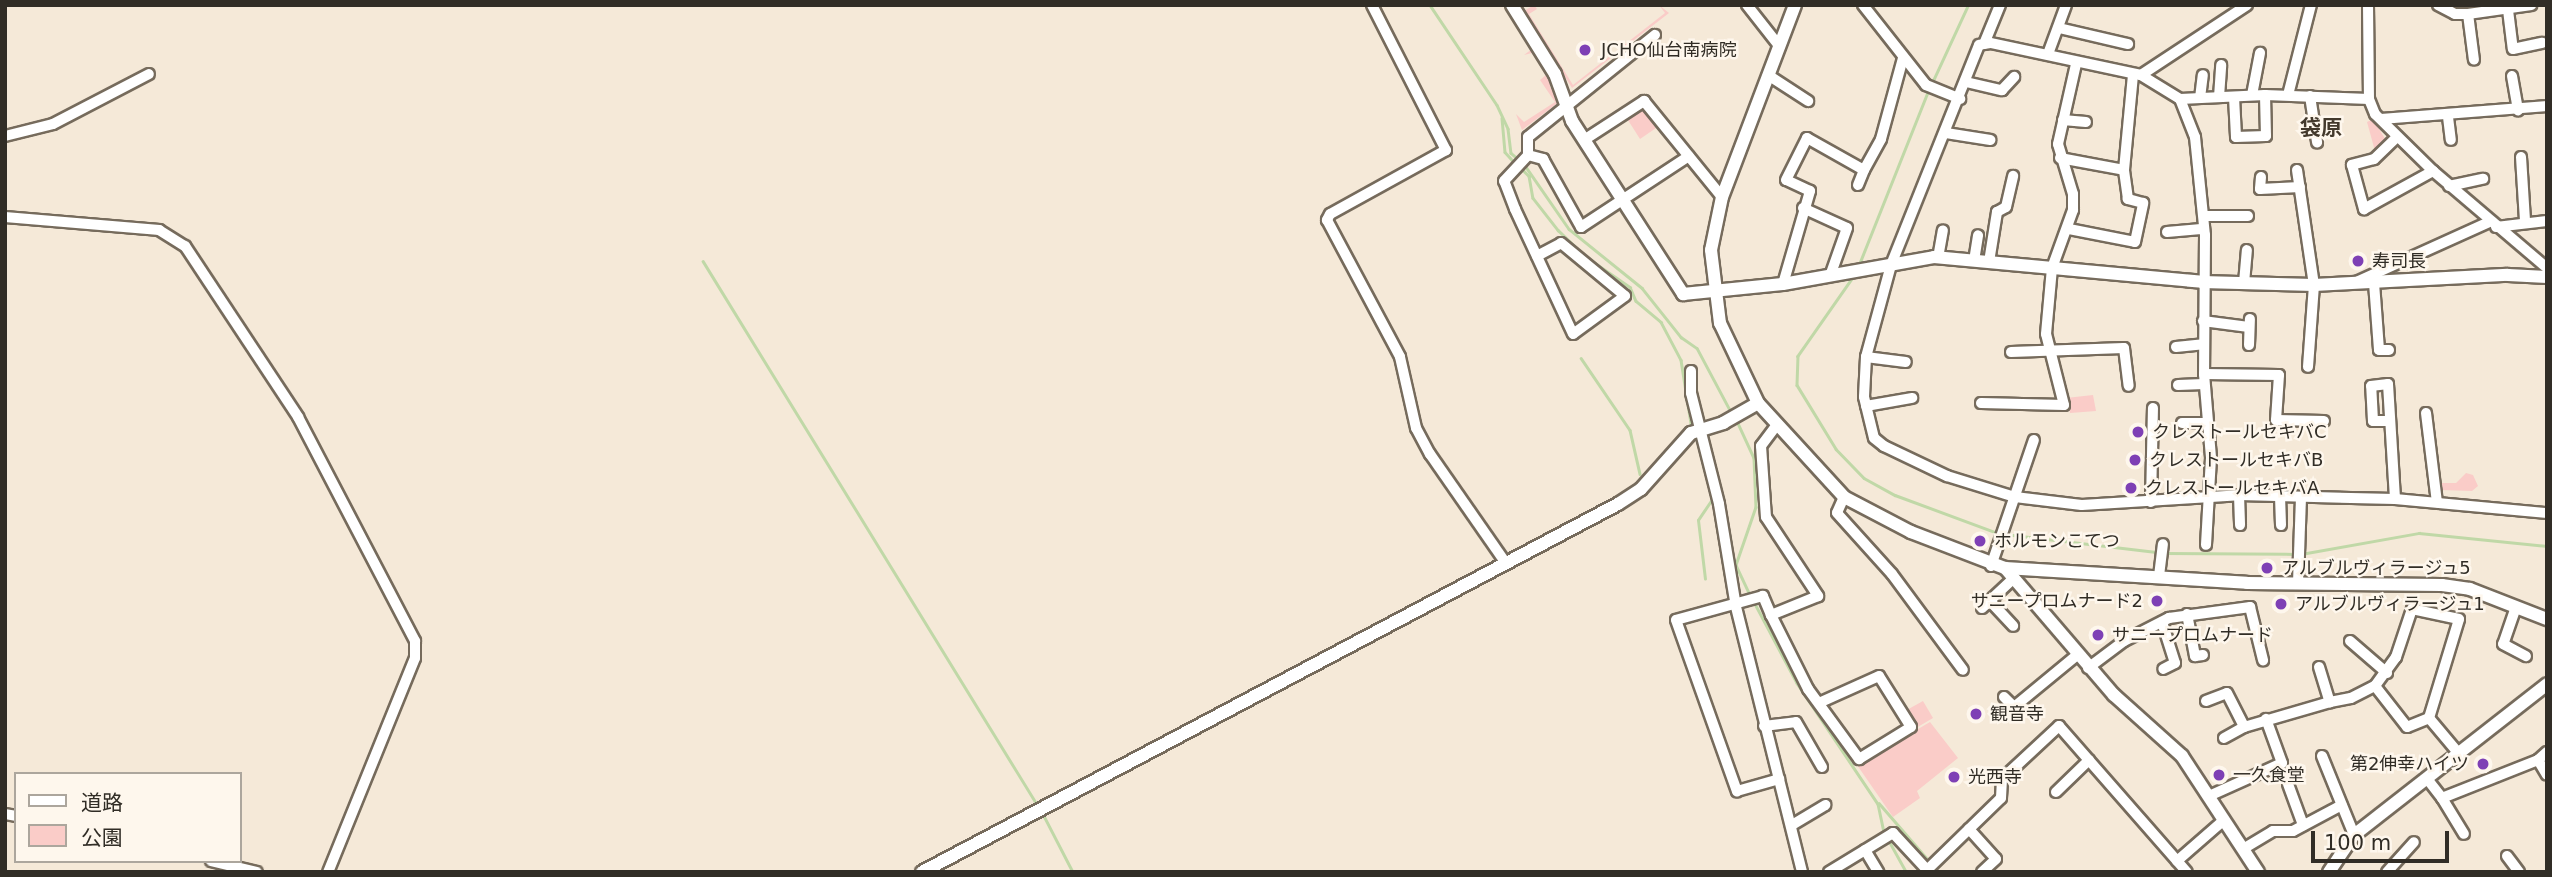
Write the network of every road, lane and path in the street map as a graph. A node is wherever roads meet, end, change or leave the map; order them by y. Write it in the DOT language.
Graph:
graph roads {
  1 [pos="1372,5"];
  2 [pos="1512,5"];
  3 [pos="1747,5"];
  4 [pos="1795,5"];
  5 [pos="1878,5"];
  6 [pos="2000,5"];
  7 [pos="2066,5"];
  8 [pos="2247,5"];
  9 [pos="2311,5"];
  10 [pos="2368,5"];
  11 [pos="2438,5"];
  12 [pos="2527,6"];
  13 [pos="1866,8"];
  14 [pos="2479,9"];
  15 [pos="2508,10"];
  16 [pos="2468,14"];
  17 [pos="2059,28"];
  18 [pos="1655,35"];
  19 [pos="2542,43"];
  20 [pos="1984,44"];
  21 [pos="2128,44"];
  22 [pos="1780,47"];
  23 [pos="2260,53"];
  24 [pos="2048,54"];
  25 [pos="1903,58"];
  26 [pos="2474,60"];
  27 [pos="2076,64"];
  28 [pos="2221,65"];
  29 [pos="149,74"];
  30 [pos="2137,74"];
  31 [pos="1768,75"];
  32 [pos="2203,75"];
  33 [pos="2512,76"];
  34 [pos="2014,77"];
  35 [pos="1966,82"];
  36 [pos="2265,94"];
  37 [pos="2252,95"];
  38 [pos="2288,95"];
  39 [pos="2310,96"];
  40 [pos="2219,97"];
  41 [pos="2234,97"];
  42 [pos="2200,98"];
  43 [pos="1960,99"];
  44 [pos="2180,99"];
  45 [pos="2369,99"];
  46 [pos="1808,101"];
  47 [pos="1566,106"];
  48 [pos="2547,106"];
  49 [pos="2518,110"];
  50 [pos="2448,117"];
  51 [pos="2063,120"];
  52 [pos="2381,120"];
  53 [pos="2086,122"];
  54 [pos="1945,133"];
  55 [pos="5,136"];
  56 [pos="2397,137"];
  57 [pos="1584,140"];
  58 [pos="1990,140"];
  59 [pos="2451,140"];
  60 [pos="2317,142"];
  61 [pos="1527,156"];
  62 [pos="1689,156"];
  63 [pos="2521,157"];
  64 [pos="2060,158"];
  65 [pos="1864,170"];
  66 [pos="2124,170"];
  67 [pos="2297,170"];
  68 [pos="2433,171"];
  69 [pos="2013,176"];
  70 [pos="2261,177"];
  71 [pos="2483,179"];
  72 [pos="1858,185"];
  73 [pos="2449,186"];
  74 [pos="2300,187"];
  75 [pos="1722,197"];
  76 [pos="1622,201"];
  77 [pos="1803,208"];
  78 [pos="2204,216"];
  79 [pos="2248,216"];
  80 [pos="5,217"];
  81 [pos="2525,221"];
  82 [pos="2547,221"];
  83 [pos="2492,225"];
  84 [pos="2069,229"];
  85 [pos="2204,229"];
  86 [pos="1943,230"];
  87 [pos="2167,232"];
  88 [pos="1978,234"];
  89 [pos="2246,250"];
  90 [pos="1537,256"];
  91 [pos="1938,258"];
  92 [pos="1974,261"];
  93 [pos="1989,262"];
  94 [pos="1891,264"];
  95 [pos="2052,268"];
  96 [pos="2547,268"];
  97 [pos="1830,276"];
  98 [pos="2547,277"];
  99 [pos="2202,282"];
  100 [pos="2244,283"];
  101 [pos="2374,283"];
  102 [pos="1783,284"];
  103 [pos="2354,284"];
  104 [pos="2314,285"];
  105 [pos="1714,292"];
  106 [pos="2203,321"];
  107 [pos="2203,344"];
  108 [pos="2249,345"];
  109 [pos="2176,347"];
  110 [pos="2379,350"];
  111 [pos="2011,352"];
  112 [pos="2050,353"];
  113 [pos="1866,358"];
  114 [pos="1906,362"];
  115 [pos="2308,367"];
  116 [pos="1691,371"];
  117 [pos="2204,379"];
  118 [pos="2178,385"];
  119 [pos="2129,386"];
  120 [pos="1912,398"];
  121 [pos="1758,403"];
  122 [pos="1981,403"];
  123 [pos="1866,406"];
  124 [pos="2153,408"];
  125 [pos="2426,413"];
  126 [pos="2390,421"];
  127 [pos="2324,422"];
  128 [pos="2182,423"];
  129 [pos="2208,423"];
  130 [pos="1776,426"];
  131 [pos="1700,430"];
  132 [pos="2034,440"];
  133 [pos="2239,495"];
  134 [pos="2015,496"];
  135 [pos="2280,496"];
  136 [pos="1844,497"];
  137 [pos="2210,497"];
  138 [pos="2301,497"];
  139 [pos="2395,499"];
  140 [pos="2151,502"];
  141 [pos="2437,502"];
  142 [pos="2547,513"];
  143 [pos="2239,525"];
  144 [pos="2281,525"];
  145 [pos="2163,544"];
  146 [pos="2206,545"];
  147 [pos="1505,562"];
  148 [pos="1991,566"];
  149 [pos="2010,573"];
  150 [pos="2160,576"];
  151 [pos="2298,583"];
  152 [pos="1736,607"];
  153 [pos="2516,607"];
  154 [pos="2187,614"];
  155 [pos="1771,615"];
  156 [pos="2547,619"];
  157 [pos="2162,622"];
  158 [pos="2013,626"];
  159 [pos="2350,642"];
  160 [pos="2077,655"];
  161 [pos="2203,655"];
  162 [pos="2526,656"];
  163 [pos="2263,660"];
  164 [pos="2319,667"];
  165 [pos="2088,668"];
  166 [pos="2163,669"];
  167 [pos="1962,670"];
  168 [pos="2387,673"];
  169 [pos="2547,684"];
  170 [pos="2375,686"];
  171 [pos="2004,697"];
  172 [pos="2206,701"];
  173 [pos="2330,702"];
  174 [pos="1819,703"];
  175 [pos="2429,718"];
  176 [pos="2266,719"];
  177 [pos="1764,726"];
  178 [pos="2244,727"];
  179 [pos="2224,738"];
  180 [pos="2547,752"];
  181 [pos="2459,755"];
  182 [pos="2322,756"];
  183 [pos="2089,760"];
  184 [pos="2538,760"];
  185 [pos="1822,766"];
  186 [pos="2547,775"];
  187 [pos="1779,779"];
  188 [pos="2428,780"];
  189 [pos="2288,784"];
  190 [pos="2056,792"];
  191 [pos="2209,796"];
  192 [pos="2442,798"];
  193 [pos="1825,805"];
  194 [pos="2342,805"];
  195 [pos="2224,820"];
  196 [pos="1792,825"];
  197 [pos="2303,825"];
  198 [pos="1969,829"];
  199 [pos="2464,834"];
  200 [pos="2354,835"];
  201 [pos="2414,842"];
  202 [pos="2243,849"];
  203 [pos="1865,850"];
  204 [pos="2507,856"];
  205 [pos="2177,861"];
  206 [pos="219,863"];
  207 [pos="1930,868"];
  208 [pos="257,872"];
  209 [pos="328,872"];
  210 [pos="922,872"];
  211 [pos="1802,872"];
  212 [pos="1829,872"];
  213 [pos="1878,872"];
  214 [pos="1982,872"];
  215 [pos="2187,872"];
  216 [pos="2258,872"];
  217 [pos="2329,872"];
  218 [pos="2387,872"];
  219 [pos="2519,872"];
  1 -- 147 [label="street"];
  2 -- 47 [label="street"];
  3 -- 22 [label="street"];
  4 -- 22 [label="street"];
  5 -- 13 [label="street"];
  6 -- 20 [label="street"];
  7 -- 17 [label="street"];
  8 -- 30 [label="street"];
  9 -- 38 [label="street"];
  10 -- 45 [label="street"];
  11 -- 16 [label="street"];
  12 -- 15 [label="street"];
  13 -- 25 [label="street"];
  14 -- 15 [label="street"];
  14 -- 16 [label="street"];
  15 -- 19 [label="street"];
  16 -- 26 [label="street"];
  17 -- 21 [label="street"];
  17 -- 24 [label="street"];
  18 -- 47 [label="street"];
  20 -- 24 [label="street"];
  20 -- 35 [label="street"];
  22 -- 31 [label="street"];
  23 -- 37 [label="street"];
  24 -- 27 [label="street"];
  25 -- 43 [label="street"];
  25 -- 65 [label="street"];
  27 -- 30 [label="street"];
  27 -- 51 [label="street"];
  28 -- 40 [label="street"];
  29 -- 55 [label="street"];
  30 -- 44 [label="street"];
  30 -- 66 [label="street"];
  31 -- 46 [label="street"];
  31 -- 75 [label="street"];
  32 -- 42 [label="street"];
  33 -- 49 [label="street"];
  34 -- 35 [label="street"];
  35 -- 43 [label="street"];
  36 -- 37 [label="street"];
  36 -- 38 [label="street"];
  36 -- 41 [label="street"];
  37 -- 41 [label="street"];
  38 -- 39 [label="street"];
  39 -- 45 [label="street"];
  39 -- 60 [label="street"];
  40 -- 41 [label="street"];
  40 -- 42 [label="street"];
  42 -- 44 [label="street"];
  43 -- 54 [label="street"];
  44 -- 78 [label="street"];
  45 -- 52 [label="street"];
  47 -- 57 [label="street"];
  47 -- 61 [label="street"];
  48 -- 49 [label="street"];
  49 -- 50 [label="street"];
  50 -- 52 [label="street"];
  50 -- 59 [label="street"];
  51 -- 53 [label="street"];
  51 -- 64 [label="street"];
  52 -- 56 [label="street"];
  54 -- 58 [label="street"];
  54 -- 94 [label="street"];
  56 -- 68 [label="street"];
  56 -- 68 [label="street"];
  57 -- 62 [label="street"];
  57 -- 76 [label="street"];
  61 -- 76 [label="street"];
  61 -- 90 [label="street"];
  62 -- 75 [label="street"];
  62 -- 76 [label="street"];
  63 -- 81 [label="street"];
  64 -- 66 [label="street"];
  64 -- 84 [label="street"];
  65 -- 72 [label="street"];
  65 -- 77 [label="street"];
  66 -- 84 [label="street"];
  67 -- 74 [label="street"];
  68 -- 73 [label="street"];
  69 -- 93 [label="street"];
  70 -- 74 [label="street"];
  71 -- 73 [label="street"];
  73 -- 83 [label="street"];
  74 -- 104 [label="street"];
  75 -- 105 [label="street"];
  76 -- 105 [label="street"];
  77 -- 97 [label="street"];
  77 -- 102 [label="street"];
  78 -- 79 [label="street"];
  78 -- 85 [label="street"];
  80 -- 209 [label="street"];
  81 -- 82 [label="street"];
  81 -- 83 [label="street"];
  83 -- 96 [label="street"];
  83 -- 103 [label="street"];
  84 -- 95 [label="street"];
  85 -- 87 [label="street"];
  85 -- 99 [label="street"];
  86 -- 91 [label="street"];
  88 -- 92 [label="street"];
  89 -- 100 [label="street"];
  90 -- 90 [label="street"];
  91 -- 92 [label="street"];
  91 -- 94 [label="street"];
  92 -- 93 [label="street"];
  93 -- 95 [label="street"];
  94 -- 97 [label="street"];
  94 -- 113 [label="street"];
  95 -- 99 [label="street"];
  95 -- 112 [label="street"];
  97 -- 102 [label="street"];
  98 -- 101 [label="street"];
  99 -- 100 [label="street"];
  99 -- 106 [label="street"];
  100 -- 104 [label="street"];
  101 -- 103 [label="street"];
  101 -- 110 [label="street"];
  102 -- 105 [label="street"];
  103 -- 104 [label="street"];
  104 -- 115 [label="street"];
  105 -- 121 [label="street"];
  106 -- 107 [label="street"];
  106 -- 108 [label="street"];
  107 -- 109 [label="street"];
  107 -- 117 [label="street"];
  111 -- 112 [label="street"];
  112 -- 119 [label="street"];
  112 -- 122 [label="street"];
  113 -- 114 [label="street"];
  113 -- 123 [label="street"];
  116 -- 131 [label="street"];
  117 -- 118 [label="street"];
  117 -- 127 [label="street"];
  117 -- 129 [label="street"];
  120 -- 123 [label="street"];
  121 -- 130 [label="street"];
  121 -- 131 [label="street"];
  123 -- 134 [label="street"];
  124 -- 140 [label="street"];
  125 -- 141 [label="street"];
  126 -- 139 [label="street"];
  128 -- 129 [label="street"];
  129 -- 137 [label="street"];
  130 -- 136 [label="street"];
  130 -- 155 [label="street"];
  131 -- 147 [label="street"];
  131 -- 152 [label="street"];
  132 -- 134 [label="street"];
  133 -- 135 [label="street"];
  133 -- 137 [label="street"];
  133 -- 143 [label="street"];
  134 -- 140 [label="street"];
  134 -- 148 [label="street"];
  135 -- 138 [label="street"];
  135 -- 144 [label="street"];
  136 -- 148 [label="street"];
  136 -- 167 [label="street"];
  137 -- 140 [label="street"];
  137 -- 146 [label="street"];
  138 -- 139 [label="street"];
  138 -- 151 [label="street"];
  139 -- 141 [label="street"];
  141 -- 142 [label="street"];
  145 -- 150 [label="street"];
  147 -- 210 [label="street"];
  148 -- 149 [label="street"];
  149 -- 150 [label="street"];
  149 -- 158 [label="street"];
  149 -- 160 [label="street"];
  150 -- 151 [label="street"];
  151 -- 153 [label="street"];
  152 -- 155 [label="street"];
  152 -- 177 [label="street"];
  152 -- 187 [label="street"];
  153 -- 156 [label="street"];
  153 -- 162 [label="street"];
  154 -- 157 [label="street"];
  154 -- 161 [label="street"];
  154 -- 163 [label="street"];
  155 -- 174 [label="street"];
  157 -- 165 [label="street"];
  157 -- 166 [label="street"];
  159 -- 168 [label="street"];
  160 -- 165 [label="street"];
  160 -- 171 [label="street"];
  164 -- 173 [label="street"];
  165 -- 191 [label="street"];
  168 -- 170 [label="street"];
  168 -- 175 [label="street"];
  169 -- 181 [label="street"];
  170 -- 173 [label="street"];
  170 -- 175 [label="street"];
  172 -- 178 [label="street"];
  173 -- 176 [label="street"];
  174 -- 174 [label="street"];
  175 -- 181 [label="street"];
  176 -- 178 [label="street"];
  176 -- 191 [label="street"];
  177 -- 185 [label="street"];
  177 -- 187 [label="street"];
  178 -- 179 [label="street"];
  180 -- 184 [label="street"];
  181 -- 188 [label="street"];
  182 -- 194 [label="street"];
  183 -- 190 [label="street"];
  183 -- 198 [label="street"];
  183 -- 205 [label="street"];
  184 -- 186 [label="street"];
  184 -- 192 [label="street"];
  187 -- 196 [label="street"];
  188 -- 192 [label="street"];
  188 -- 200 [label="street"];
  189 -- 197 [label="street"];
  191 -- 195 [label="street"];
  192 -- 199 [label="street"];
  193 -- 196 [label="street"];
  194 -- 197 [label="street"];
  194 -- 200 [label="street"];
  195 -- 202 [label="street"];
  195 -- 205 [label="street"];
  196 -- 211 [label="street"];
  197 -- 202 [label="street"];
  198 -- 207 [label="street"];
  198 -- 214 [label="street"];
  200 -- 217 [label="street"];
  201 -- 218 [label="street"];
  202 -- 216 [label="street"];
  203 -- 207 [label="street"];
  203 -- 212 [label="street"];
  203 -- 213 [label="street"];
  204 -- 219 [label="street"];
  205 -- 215 [label="street"];
  206 -- 208 [label="street"];
}
